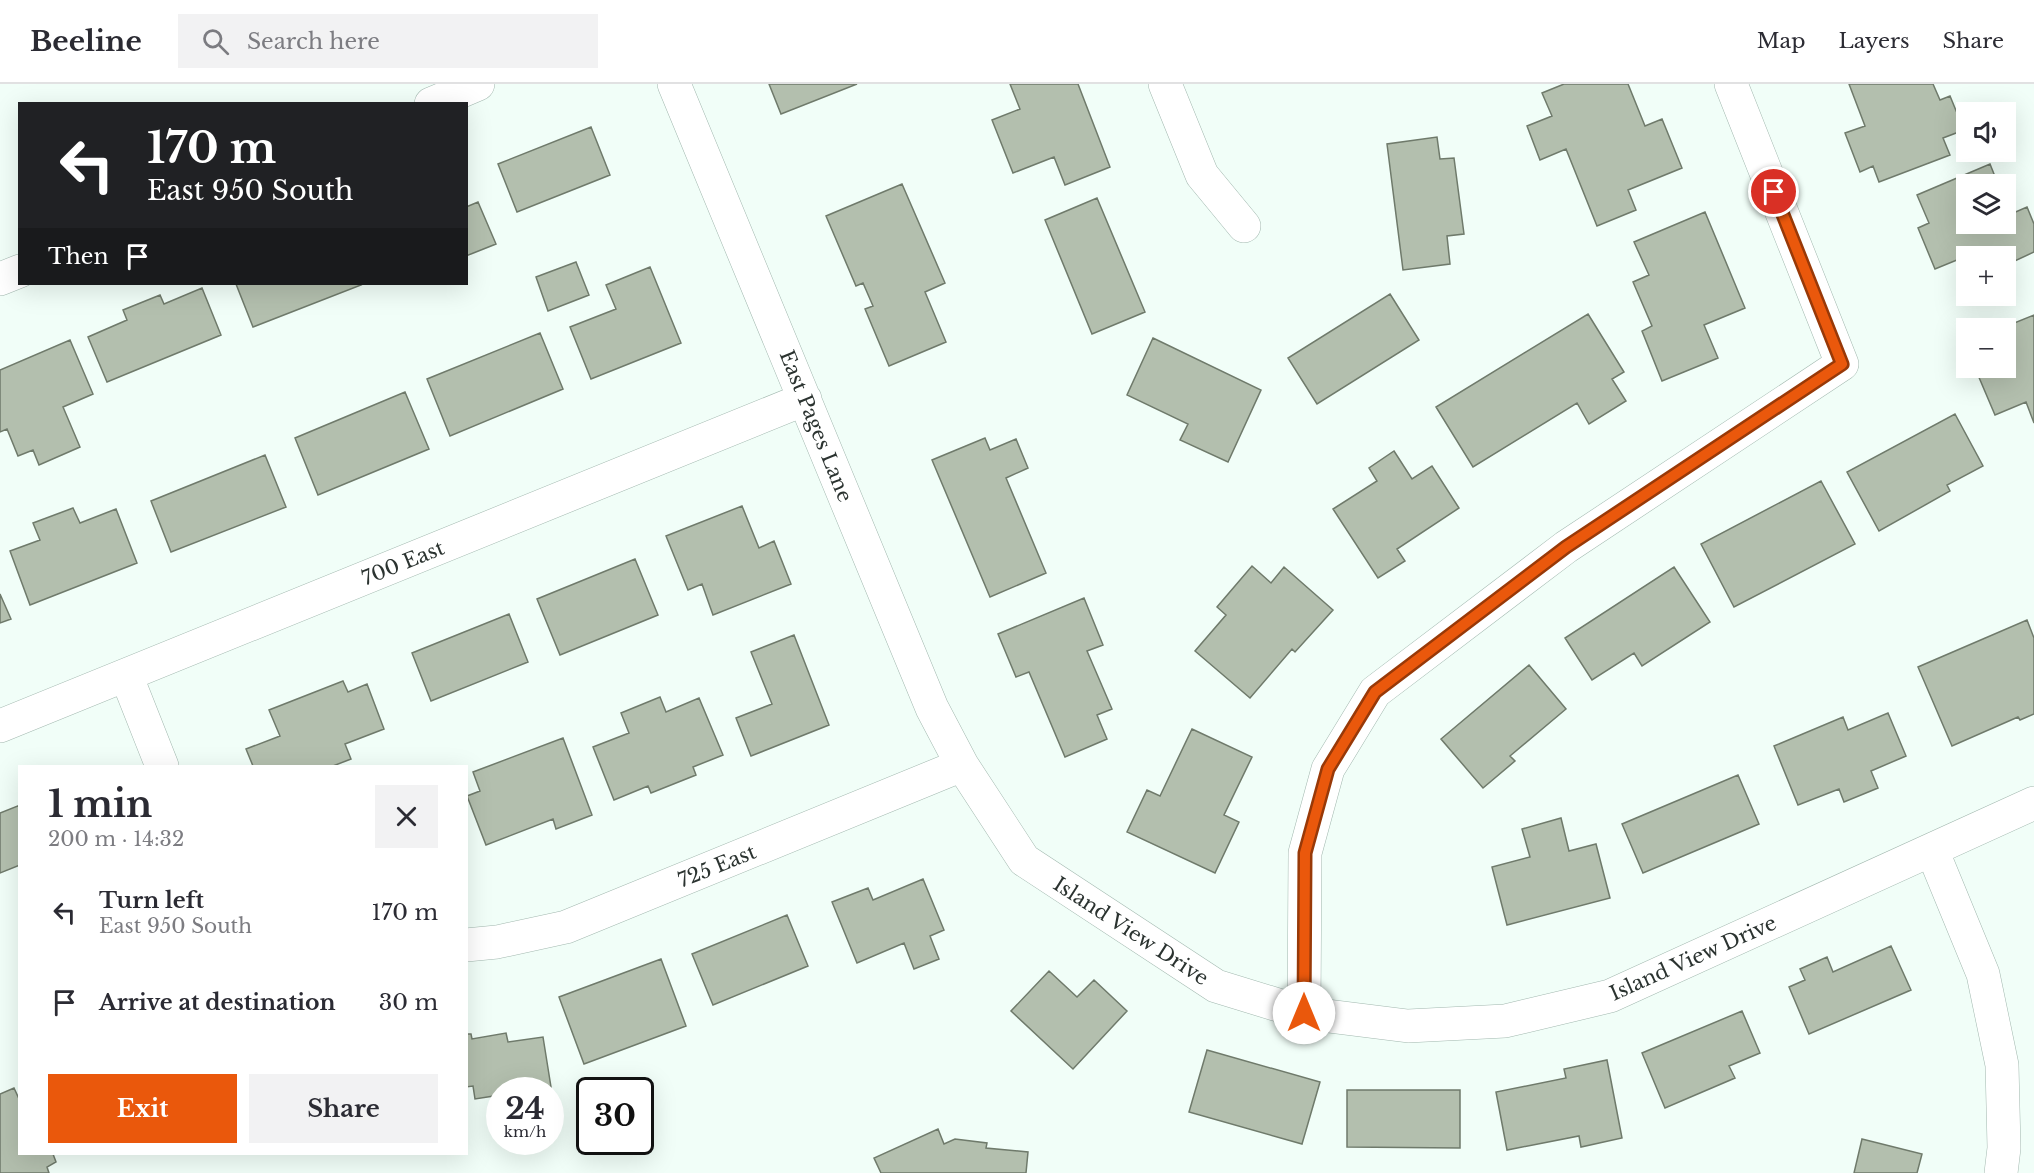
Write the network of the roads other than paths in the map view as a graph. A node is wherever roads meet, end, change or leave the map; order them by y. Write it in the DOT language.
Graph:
graph roads {
  1 [pos="478,84"];
  2 [pos="674,84"];
  3 [pos="1165,84"];
  4 [pos="1731,84"];
  5 [pos="436,102"];
  6 [pos="1244,225"];
  7 [pos="18,272"];
  8 [pos="0,279"];
  9 [pos="805,399"];
  10 [pos="126,675"];
  11 [pos="0,726"];
  12 [pos="162,765"];
  13 [pos="962,765"];
  14 [pos="2031,804"];
  15 [pos="1932,850"];
  16 [pos="468,945"];
  17 [pos="1304,1013"];
  18 [pos="2001,1173"];
  1 -- 5 [label="street"];
  2 -- 9 [label="street, East Pages Lane"];
  3 -- 6 [label="street"];
  4 -- 17 [label="street"];
  7 -- 8 [label="street"];
  9 -- 10 [label="street, 700 East"];
  9 -- 13 [label="street, East Pages Lane"];
  10 -- 11 [label="street, 700 East"];
  10 -- 12 [label="street"];
  13 -- 16 [label="street, 725 East"];
  13 -- 17 [label="street, Island View Drive"];
  14 -- 15 [label="street, Island View Drive"];
  15 -- 17 [label="street, Island View Drive"];
  15 -- 18 [label="street"];
}
